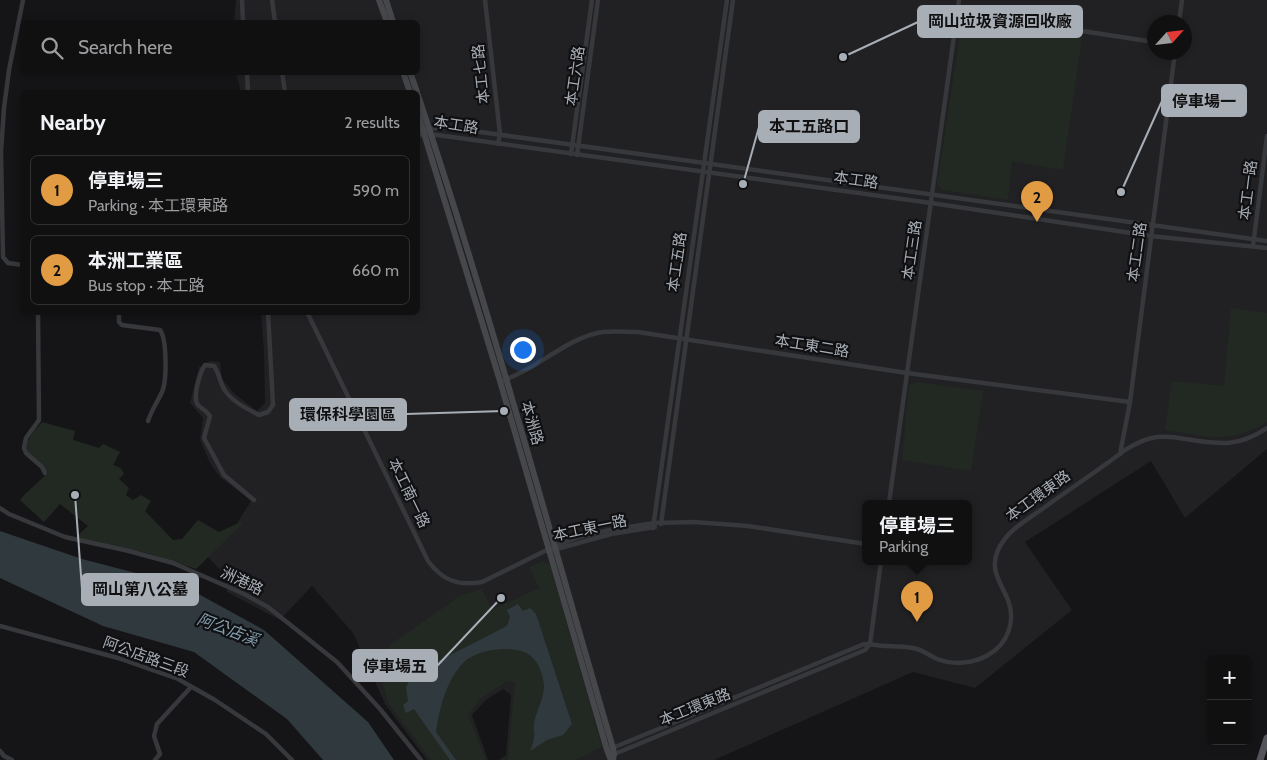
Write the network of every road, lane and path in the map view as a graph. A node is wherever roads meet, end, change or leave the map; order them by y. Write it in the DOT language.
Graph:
graph roads {
  1 [pos="23,0"];
  2 [pos="242,0"];
  3 [pos="272,0"];
  4 [pos="379,0"];
  5 [pos="386,0"];
  6 [pos="485,0"];
  7 [pos="592,0"];
  8 [pos="598,0"];
  9 [pos="727,0"];
  10 [pos="733,0"];
  11 [pos="959,0"];
  12 [pos="1182,0"];
  13 [pos="958,12"];
  14 [pos="1180,15"];
  15 [pos="243,20"];
  16 [pos="275,20"];
  17 [pos="386,20"];
  18 [pos="392,20"];
  19 [pos="1147,41"];
  20 [pos="1174,60"];
  21 [pos="247,75"];
  22 [pos="282,75"];
  23 [pos="405,75"];
  24 [pos="411,75"];
  25 [pos="248,90"];
  26 [pos="285,90"];
  27 [pos="409,90"];
  28 [pos="416,90"];
  29 [pos="420,109"];
  30 [pos="420,119"];
  31 [pos="425,133"];
  32 [pos="500,134"];
  33 [pos="1267,136"];
  34 [pos="498,144"];
  35 [pos="572,145"];
  36 [pos="578,146"];
  37 [pos="571,154"];
  38 [pos="577,156"];
  39 [pos="704,163"];
  40 [pos="710,164"];
  41 [pos="703,172"];
  42 [pos="709,173"];
  43 [pos="0,184"];
  44 [pos="932,194"];
  45 [pos="931,203"];
  46 [pos="1154,226"];
  47 [pos="1151,236"];
  48 [pos="1254,239"];
  49 [pos="1267,241"];
  50 [pos="1253,246"];
  51 [pos="1267,248"];
  52 [pos="20,265"];
  53 [pos="38,315"];
  54 [pos="119,315"];
  55 [pos="268,315"];
  56 [pos="308,315"];
  57 [pos="679,339"];
  58 [pos="686,340"];
  59 [pos="908,373"];
  60 [pos="503,380"];
  61 [pos="1130,402"];
  62 [pos="148,421"];
  63 [pos="1267,428"];
  64 [pos="1120,454"];
  65 [pos="46,473"];
  66 [pos="254,500"];
  67 [pos="890,500"];
  68 [pos="0,508"];
  69 [pos="661,524"];
  70 [pos="653,525"];
  71 [pos="862,543"];
  72 [pos="554,548"];
  73 [pos="881,565"];
  74 [pos="0,626"];
  75 [pos="870,644"];
  76 [pos="191,687"];
  77 [pos="1267,738"];
  78 [pos="0,751"];
  79 [pos="611,755"];
  80 [pos="12,760"];
  81 [pos="155,760"];
  82 [pos="292,760"];
  83 [pos="421,760"];
  84 [pos="1260,760"];
  1 -- 43 [label="street"];
  2 -- 15 [label="street"];
  3 -- 16 [label="street"];
  4 -- 17 [label="main road"];
  5 -- 18 [label="main road"];
  6 -- 32 [label="street, 本工七路"];
  7 -- 35 [label="street, 本工六路"];
  8 -- 36 [label="street, 本工六路"];
  9 -- 39 [label="street, 本工五路"];
  10 -- 40 [label="street, 本工五路"];
  11 -- 13 [label="street, 本工三路"];
  12 -- 14 [label="street"];
  13 -- 19 [label="street"];
  13 -- 44 [label="street, 本工三路"];
  20 -- 46 [label="street, 本工二路"];
  21 -- 25 [label="street"];
  22 -- 26 [label="street"];
  23 -- 27 [label="main road"];
  24 -- 28 [label="main road, 本洲路"];
  29 -- 31 [label="main road, 本洲路"];
  30 -- 31 [label="main road, 本洲路"];
  31 -- 32 [label="street, 本工路"];
  31 -- 34 [label="street, 本工路"];
  31 -- 60 [label="main road, 本洲路"];
  32 -- 34 [label="street, 本工七路"];
  32 -- 35 [label="street, 本工路"];
  33 -- 48 [label="street, 本工一路"];
  34 -- 37 [label="street, 本工路"];
  35 -- 36 [label="street, 本工路"];
  35 -- 37 [label="street, 本工六路"];
  36 -- 38 [label="street, 本工六路"];
  36 -- 39 [label="street, 本工路"];
  37 -- 38 [label="street, 本工路"];
  38 -- 41 [label="street, 本工路"];
  39 -- 40 [label="street, 本工路"];
  39 -- 41 [label="street, 本工五路"];
  40 -- 42 [label="street, 本工五路"];
  40 -- 44 [label="street, 本工路"];
  41 -- 42 [label="street, 本工路"];
  41 -- 57 [label="street, 本工五路"];
  42 -- 45 [label="street, 本工路"];
  42 -- 58 [label="street, 本工五路"];
  43 -- 52 [label="street"];
  44 -- 45 [label="street, 本工三路"];
  44 -- 46 [label="street, 本工路"];
  45 -- 47 [label="street, 本工路"];
  45 -- 59 [label="street, 本工三路"];
  46 -- 47 [label="street, 本工二路"];
  46 -- 48 [label="street, 本工路"];
  47 -- 50 [label="street, 本工路"];
  47 -- 61 [label="street, 本工二路"];
  48 -- 49 [label="street, 本工路"];
  48 -- 50 [label="street, 本工一路"];
  50 -- 51 [label="street, 本工路"];
  53 -- 65 [label="street"];
  54 -- 62 [label="street"];
  55 -- 66 [label="street"];
  56 -- 72 [label="street, 本工南一路"];
  57 -- 58 [label="street, 本工東二路"];
  57 -- 60 [label="street, 本工東二路"];
  57 -- 70 [label="street, 本工五路"];
  58 -- 59 [label="street, 本工東二路"];
  58 -- 69 [label="street, 本工五路"];
  59 -- 61 [label="street, 本工東二路"];
  59 -- 67 [label="street, 本工三路"];
  60 -- 72 [label="main road, 本洲路"];
  61 -- 64 [label="street, 本工二路"];
  63 -- 64 [label="street, 本工環東路"];
  64 -- 75 [label="street, 本工環東路"];
  68 -- 83 [label="street, 洲港路"];
  69 -- 70 [label="street, 本工東一路"];
  69 -- 71 [label="street, 本工東一路"];
  70 -- 72 [label="street, 本工東一路"];
  72 -- 79 [label="main road, 本洲路"];
  73 -- 75 [label="street"];
  74 -- 76 [label="street, 阿公店路三段"];
  75 -- 79 [label="street, 本工環東路"];
  76 -- 81 [label="street"];
  76 -- 82 [label="street, 阿公店路三段"];
  77 -- 84 [label="main road"];
  78 -- 80 [label="street"];
}
